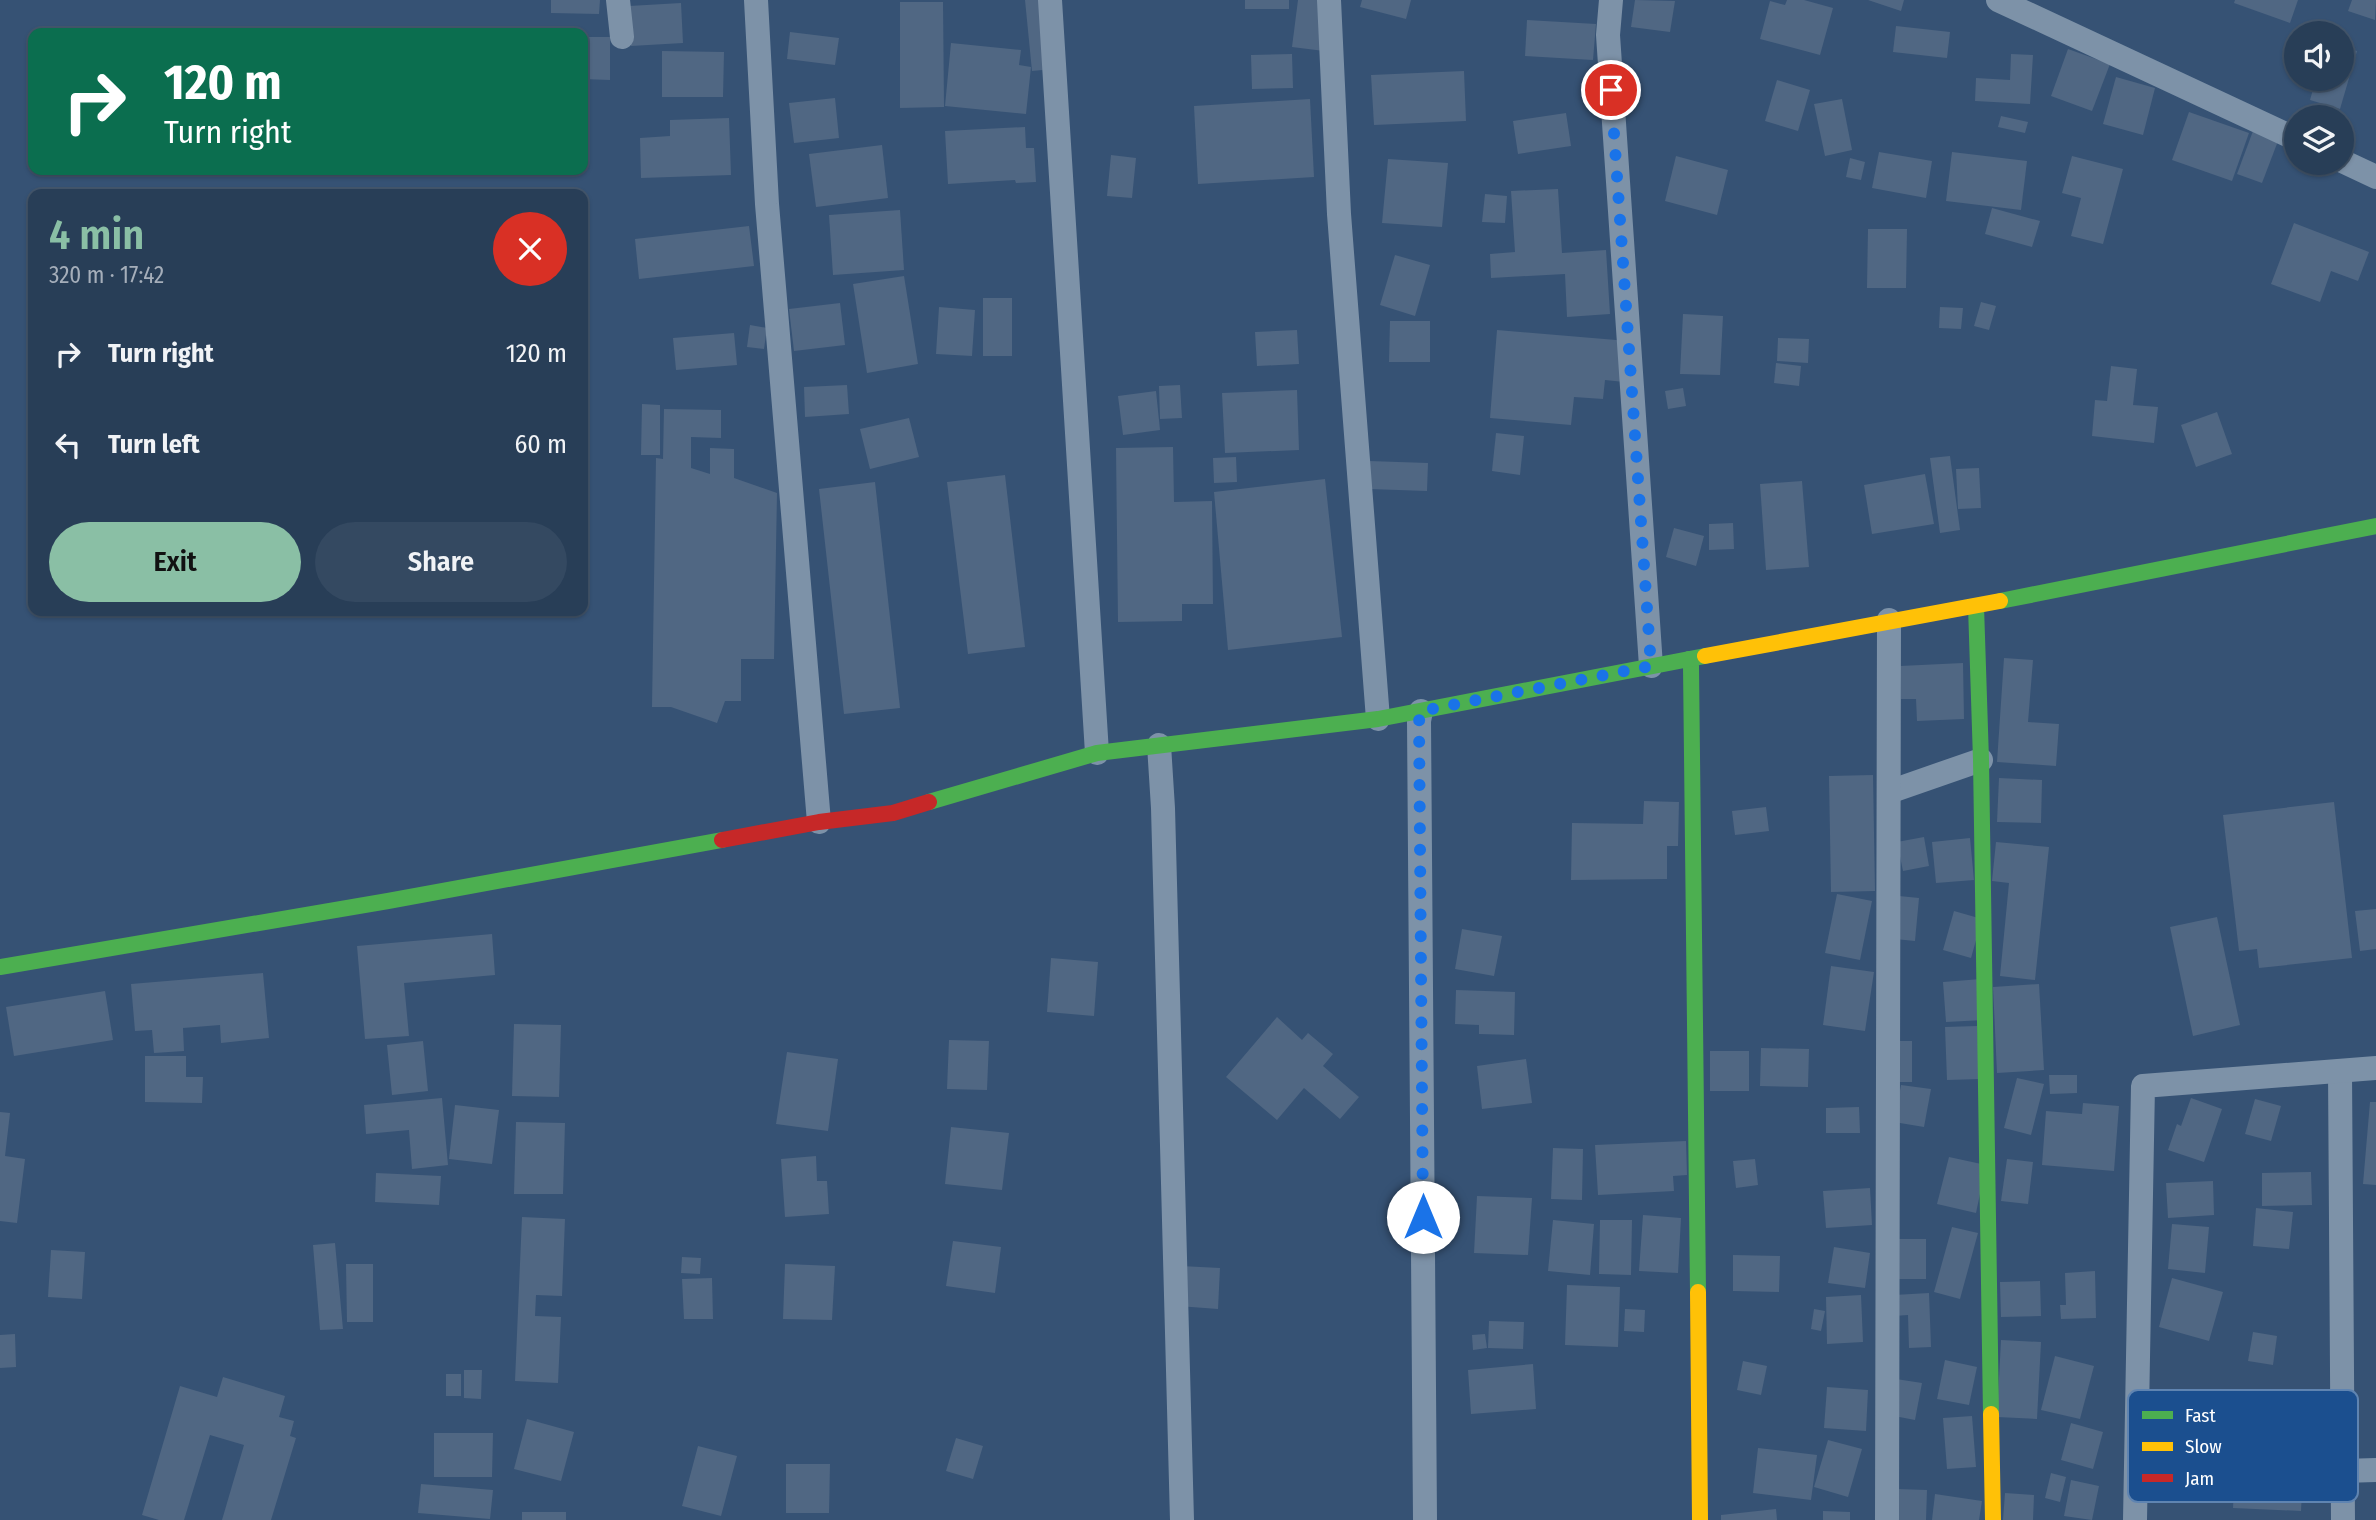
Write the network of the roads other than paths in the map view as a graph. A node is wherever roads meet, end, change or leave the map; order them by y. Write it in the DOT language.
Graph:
graph roads {
  1 [pos="618,0"];
  2 [pos="756,0"];
  3 [pos="1050,0"];
  4 [pos="1329,0"];
  5 [pos="1611,0"];
  6 [pos="1997,0"];
  7 [pos="622,37"];
  8 [pos="2284,133"];
  9 [pos="2354,167"];
  10 [pos="2376,177"];
  11 [pos="2374,522"];
  12 [pos="1976,606"];
  13 [pos="1889,620"];
  14 [pos="1689,659"];
  15 [pos="1651,666"];
  16 [pos="1421,711"];
  17 [pos="1378,719"];
  18 [pos="1159,745"];
  19 [pos="1097,753"];
  20 [pos="1981,760"];
  21 [pos="1889,792"];
  22 [pos="819,822"];
  23 [pos="0,967"];
  24 [pos="2376,1068"];
  25 [pos="2340,1071"];
  26 [pos="2137,1390"];
  27 [pos="2342,1390"];
  28 [pos="2376,1469"];
  29 [pos="2358,1470"];
  30 [pos="2135,1502"];
  31 [pos="2343,1502"];
  32 [pos="1182,1520"];
  33 [pos="1425,1520"];
  34 [pos="1700,1520"];
  35 [pos="1887,1520"];
  36 [pos="1993,1520"];
  37 [pos="2135,1520"];
  38 [pos="2343,1520"];
  1 -- 7 [label="street"];
  2 -- 22 [label="street"];
  3 -- 19 [label="street"];
  4 -- 17 [label="street"];
  5 -- 15 [label="street"];
  6 -- 8 [label="street"];
  9 -- 10 [label="street"];
  11 -- 12 [label="street"];
  12 -- 13 [label="street"];
  12 -- 20 [label="street"];
  13 -- 14 [label="street"];
  13 -- 21 [label="street"];
  14 -- 15 [label="street"];
  14 -- 34 [label="street"];
  15 -- 16 [label="street"];
  16 -- 17 [label="street"];
  16 -- 33 [label="street"];
  17 -- 18 [label="street"];
  18 -- 19 [label="street"];
  18 -- 32 [label="street"];
  19 -- 22 [label="street"];
  20 -- 21 [label="street"];
  20 -- 36 [label="street"];
  21 -- 35 [label="street"];
  22 -- 23 [label="street"];
  24 -- 25 [label="street"];
  25 -- 26 [label="street"];
  25 -- 27 [label="street"];
  28 -- 29 [label="street"];
  30 -- 37 [label="street"];
  31 -- 38 [label="street"];
}
